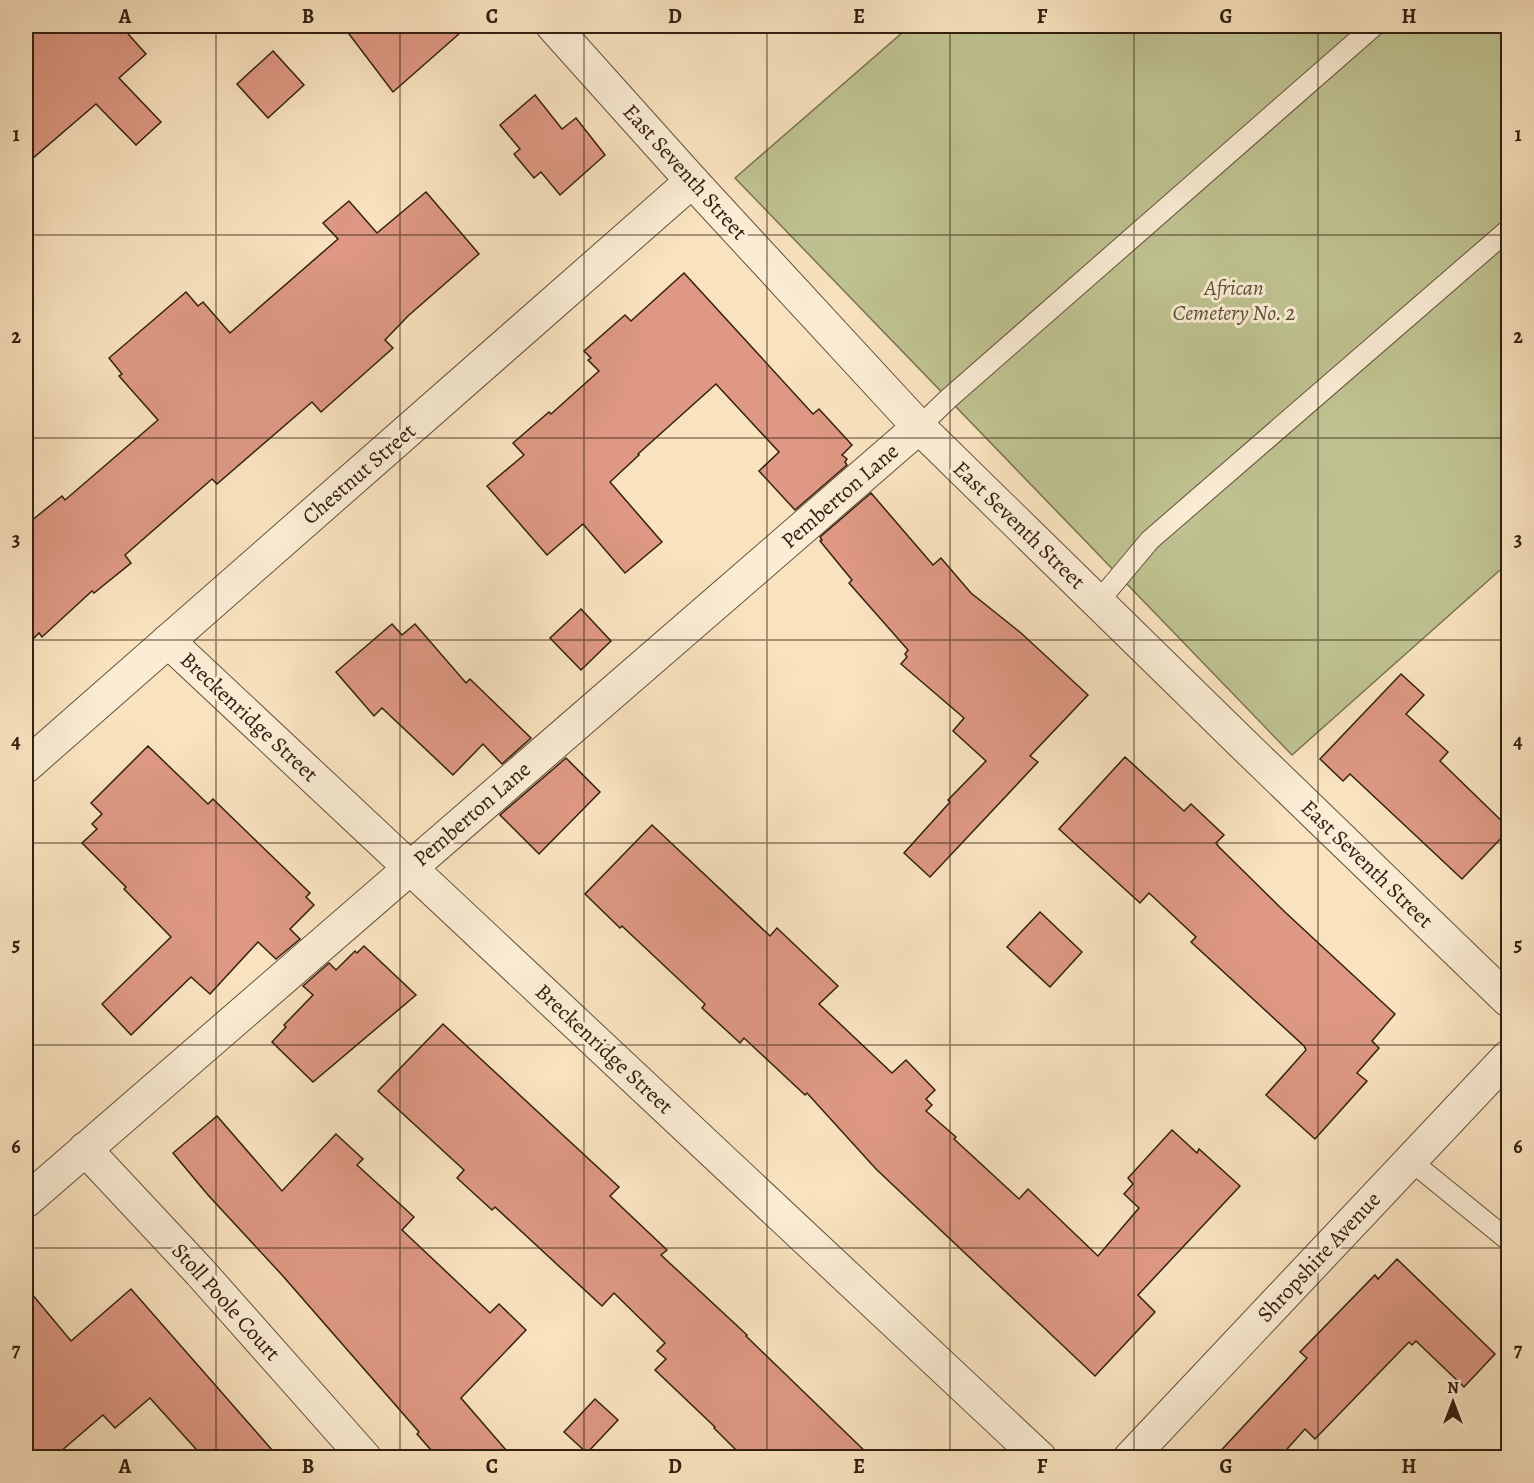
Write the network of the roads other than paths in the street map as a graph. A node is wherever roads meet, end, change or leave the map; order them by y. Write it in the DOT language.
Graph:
graph roads {
  1 [pos="553,26"];
  2 [pos="1374,26"];
  3 [pos="692,181"];
  4 [pos="1509,230"];
  5 [pos="919,427"];
  6 [pos="1098,603"];
  7 [pos="168,641"];
  8 [pos="26,766"];
  9 [pos="410,868"];
  10 [pos="1509,1000"];
  11 [pos="1509,1057"];
  12 [pos="85,1149"];
  13 [pos="1411,1161"];
  14 [pos="26,1201"];
  15 [pos="1509,1240"];
  16 [pos="365,1458"];
  17 [pos="1040,1458"];
  18 [pos="1130,1458"];
  1 -- 3 [label="street, East Seventh Street"];
  2 -- 5 [label="lane"];
  3 -- 5 [label="street, East Seventh Street"];
  3 -- 7 [label="street, Chestnut Street"];
  4 -- 6 [label="lane"];
  5 -- 6 [label="street, East Seventh Street"];
  5 -- 9 [label="street, Pemberton Lane"];
  6 -- 10 [label="street, East Seventh Street"];
  7 -- 8 [label="street, Chestnut Street"];
  7 -- 9 [label="street, Breckenridge Street"];
  9 -- 12 [label="street, Pemberton Lane"];
  9 -- 17 [label="street, Breckenridge Street"];
  11 -- 13 [label="street, Shropshire Avenue"];
  12 -- 14 [label="street, Pemberton Lane"];
  12 -- 16 [label="street, Stoll Poole Court"];
  13 -- 15 [label="lane"];
  13 -- 18 [label="street, Shropshire Avenue"];
}
